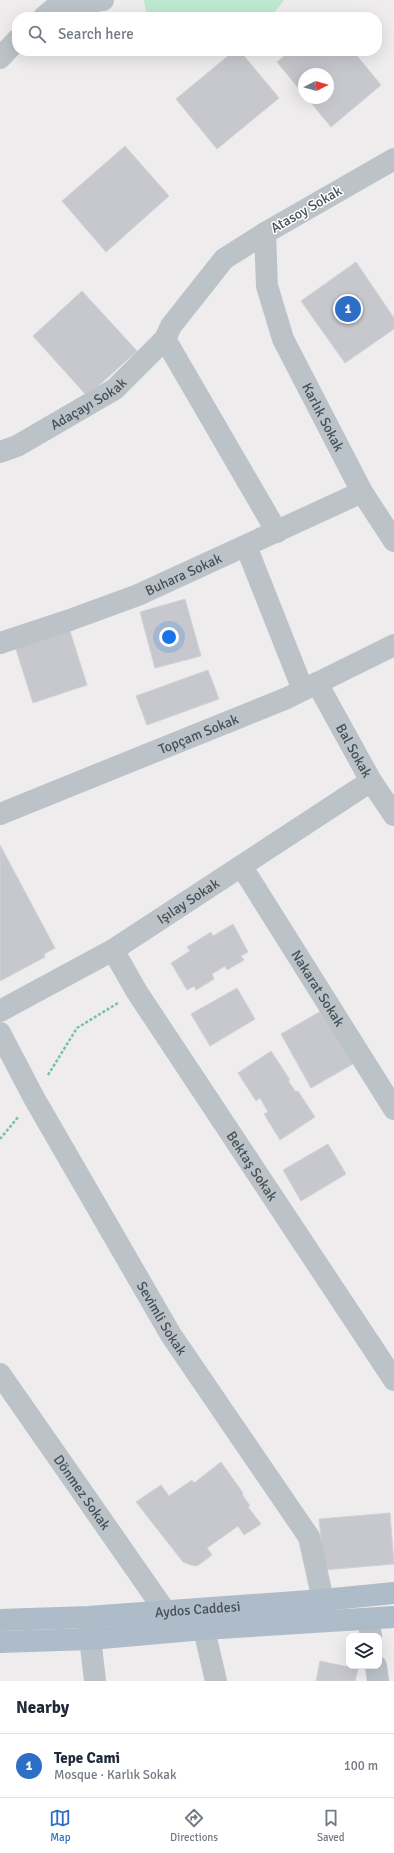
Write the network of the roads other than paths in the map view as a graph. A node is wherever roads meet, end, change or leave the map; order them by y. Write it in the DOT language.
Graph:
graph roads {
  1 [pos="103,0"];
  2 [pos="50,12"];
  3 [pos="12,45"];
  4 [pos="0,58"];
  5 [pos="394,159"];
  6 [pos="266,233"];
  7 [pos="267,286"];
  8 [pos="165,339"];
  9 [pos="0,452"];
  10 [pos="362,492"];
  11 [pos="277,532"];
  12 [pos="394,541"];
  13 [pos="246,546"];
  14 [pos="0,643"];
  15 [pos="394,645"];
  16 [pos="310,687"];
  17 [pos="371,781"];
  18 [pos="0,814"];
  19 [pos="394,815"];
  20 [pos="242,867"];
  21 [pos="113,950"];
  22 [pos="0,1011"];
  23 [pos="0,1033"];
  24 [pos="394,1110"];
  25 [pos="0,1374"];
  26 [pos="394,1380"];
  27 [pos="394,1593"];
  28 [pos="323,1600"];
  29 [pos="165,1611"];
  30 [pos="88,1617"];
  31 [pos="394,1617"];
  32 [pos="202,1619"];
  33 [pos="0,1620"];
  34 [pos="369,1627"];
  35 [pos="90,1639"];
  36 [pos="0,1642"];
  37 [pos="376,1669"];
  38 [pos="95,1681"];
  39 [pos="216,1681"];
  40 [pos="378,1681"];
  1 -- 2 [label="street"];
  3 -- 4 [label="street"];
  5 -- 6 [label="street, Atasoy Sokak"];
  6 -- 7 [label="street, Atasoy Sokak"];
  6 -- 8 [label="street, Adaçayı Sokak"];
  7 -- 10 [label="street, Karlık Sokak"];
  8 -- 9 [label="street, Adaçayı Sokak"];
  8 -- 11 [label="street"];
  10 -- 11 [label="street, Buhara Sokak"];
  10 -- 12 [label="street, Karlık Sokak"];
  11 -- 13 [label="street, Buhara Sokak"];
  13 -- 14 [label="street, Buhara Sokak"];
  13 -- 16 [label="street, Bal Sokak"];
  15 -- 16 [label="street, Topçam Sokak"];
  16 -- 17 [label="street, Bal Sokak"];
  16 -- 18 [label="street, Topçam Sokak"];
  17 -- 19 [label="street, Bal Sokak"];
  17 -- 20 [label="street, Işılay Sokak"];
  20 -- 21 [label="street, Işılay Sokak"];
  20 -- 24 [label="street, Nakarat Sokak"];
  21 -- 22 [label="street, Işılay Sokak"];
  21 -- 26 [label="street, Bektaş Sokak"];
  23 -- 28 [label="street, Sevimli Sokak"];
  25 -- 29 [label="street, Dönmez Sokak"];
  27 -- 28 [label="main road, Aydos Caddesi"];
  28 -- 32 [label="main road, Aydos Caddesi"];
  29 -- 30 [label="main road, Aydos Caddesi"];
  29 -- 32 [label="main road, Aydos Caddesi"];
  30 -- 33 [label="main road, Aydos Caddesi"];
  30 -- 35 [label="street"];
  31 -- 34 [label="main road, Aydos Caddesi"];
  32 -- 34 [label="main road, Aydos Caddesi"];
  32 -- 35 [label="main road, Aydos Caddesi"];
  32 -- 39 [label="street"];
  35 -- 36 [label="main road, Aydos Caddesi"];
  35 -- 38 [label="street"];
  37 -- 40 [label="street"];
}
